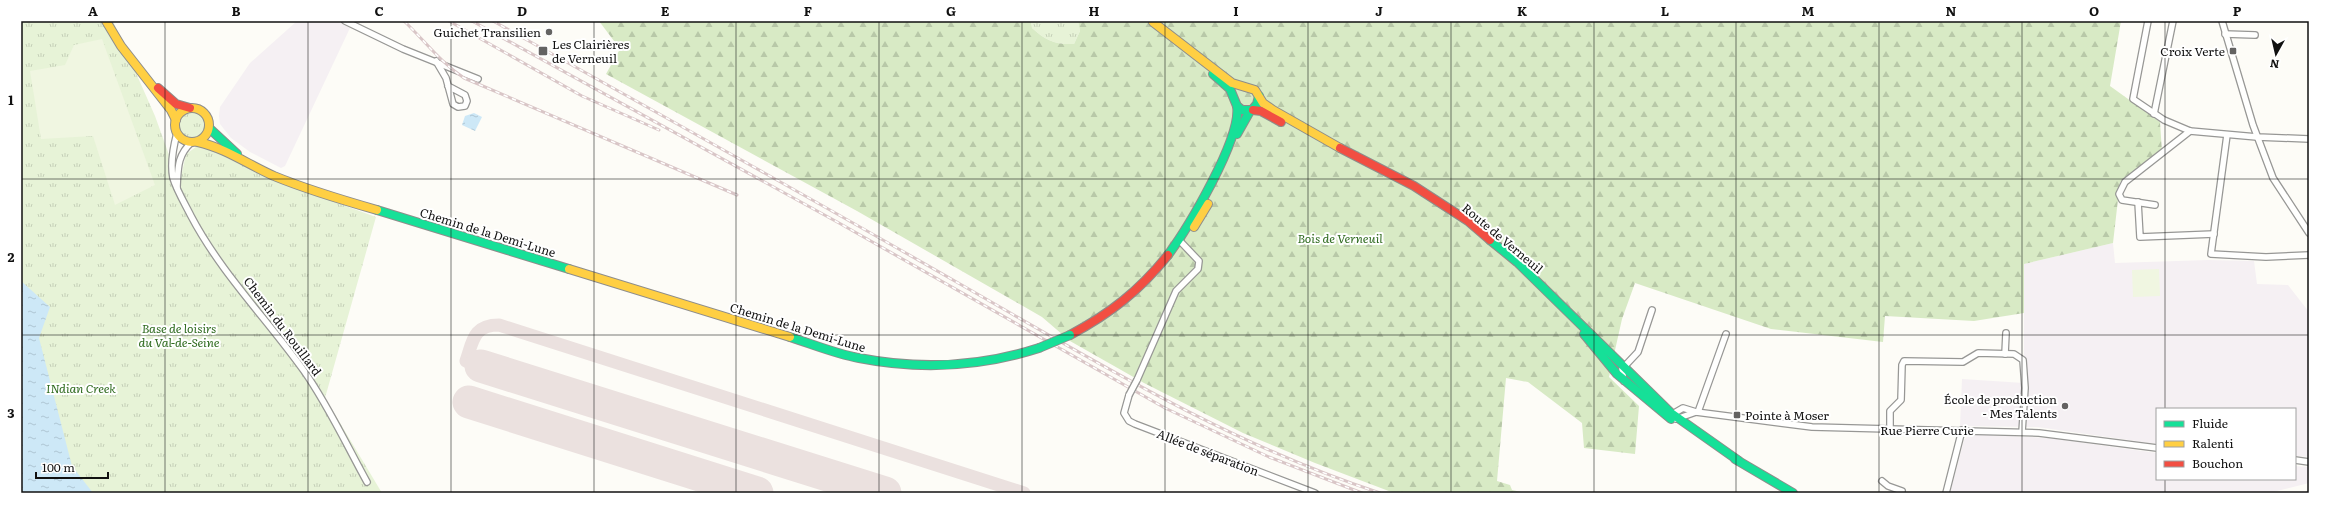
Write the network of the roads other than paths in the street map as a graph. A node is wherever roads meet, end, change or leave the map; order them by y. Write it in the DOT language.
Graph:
graph roads {
  1 [pos="106,21"];
  2 [pos="345,21"];
  3 [pos="1153,21"];
  4 [pos="2148,21"];
  5 [pos="2173,21"];
  6 [pos="2222,21"];
  7 [pos="2226,34"];
  8 [pos="2255,35"];
  9 [pos="436,61"];
  10 [pos="142,75"];
  11 [pos="478,79"];
  12 [pos="448,86"];
  13 [pos="1245,87"];
  14 [pos="1259,96"];
  15 [pos="1236,103"];
  16 [pos="190,108"];
  17 [pos="1252,110"];
  18 [pos="2154,114"];
  19 [pos="176,120"];
  20 [pos="209,128"];
  21 [pos="2190,131"];
  22 [pos="176,133"];
  23 [pos="2227,135"];
  24 [pos="2257,137"];
  25 [pos="2309,139"];
  26 [pos="195,142"];
  27 [pos="1358,158"];
  28 [pos="245,161"];
  29 [pos="177,187"];
  30 [pos="2138,202"];
  31 [pos="2155,205"];
  32 [pos="2309,233"];
  33 [pos="2214,234"];
  34 [pos="1180,242"];
  35 [pos="2309,255"];
  36 [pos="1652,310"];
  37 [pos="1580,326"];
  38 [pos="2006,333"];
  39 [pos="1726,334"];
  40 [pos="2006,354"];
  41 [pos="1623,368"];
  42 [pos="1624,381"];
  43 [pos="1697,412"];
  44 [pos="1672,418"];
  45 [pos="1692,429"];
  46 [pos="1890,429"];
  47 [pos="1962,430"];
  48 [pos="2022,432"];
  49 [pos="2156,448"];
  50 [pos="2296,460"];
  51 [pos="1739,461"];
  52 [pos="2309,462"];
  53 [pos="1882,481"];
  54 [pos="367,482"];
  55 [pos="1904,492"];
  56 [pos="1315,493"];
  57 [pos="1793,493"];
  58 [pos="1946,493"];
  1 -- 10 [label="street"];
  2 -- 9 [label="street"];
  3 -- 13 [label="street"];
  3 -- 15 [label="street"];
  4 -- 18 [label="street"];
  5 -- 18 [label="street"];
  6 -- 7 [label="street"];
  7 -- 8 [label="street"];
  7 -- 24 [label="street"];
  9 -- 11 [label="street"];
  9 -- 12 [label="street"];
  10 -- 16 [label="street"];
  10 -- 19 [label="street"];
  13 -- 14 [label="street"];
  13 -- 15 [label="street"];
  14 -- 17 [label="street"];
  14 -- 27 [label="street, Route de Verneuil"];
  15 -- 17 [label="street"];
  15 -- 34 [label="street"];
  16 -- 19 [label="street"];
  16 -- 20 [label="street"];
  17 -- 27 [label="street, Route de Verneuil"];
  17 -- 34 [label="street"];
  18 -- 21 [label="street"];
  19 -- 22 [label="street, Chemin du Rouillard"];
  20 -- 26 [label="street"];
  20 -- 28 [label="street, Chemin de la Demi-Lune"];
  21 -- 23 [label="street"];
  21 -- 30 [label="street"];
  22 -- 26 [label="street"];
  22 -- 29 [label="street, Chemin du Rouillard"];
  23 -- 24 [label="street"];
  23 -- 33 [label="street"];
  24 -- 25 [label="street"];
  24 -- 32 [label="street"];
  26 -- 28 [label="street, Chemin de la Demi-Lune"];
  26 -- 29 [label="street"];
  27 -- 37 [label="street, Route de Verneuil"];
  28 -- 34 [label="street, Chemin de la Demi-Lune, bridge"];
  29 -- 54 [label="street, Chemin du Rouillard"];
  30 -- 31 [label="street"];
  30 -- 33 [label="street"];
  33 -- 35 [label="street"];
  34 -- 56 [label="street, Allée de séparation, bridge"];
  36 -- 41 [label="street"];
  37 -- 41 [label="street, Route de Verneuil"];
  37 -- 42 [label="street, Route de Verneuil"];
  38 -- 40 [label="street"];
  39 -- 43 [label="street"];
  40 -- 46 [label="street"];
  40 -- 48 [label="street"];
  41 -- 42 [label="street"];
  41 -- 44 [label="street, Route de Verneuil"];
  42 -- 44 [label="street, Route de Verneuil"];
  43 -- 44 [label="street, Rue Pierre Curie"];
  43 -- 44 [label="street, Rue Pierre Curie"];
  43 -- 45 [label="street"];
  43 -- 46 [label="street, Rue Pierre Curie"];
  44 -- 45 [label="street, Route de Verneuil"];
  44 -- 51 [label="street, Route de Verneuil"];
  45 -- 51 [label="street, Route de Verneuil"];
  46 -- 47 [label="street, Rue Pierre Curie"];
  47 -- 48 [label="street, Rue Pierre Curie"];
  47 -- 58 [label="street"];
  48 -- 49 [label="street, Rue Pierre Curie"];
  50 -- 52 [label="street"];
  51 -- 57 [label="street, Route de Verneuil"];
  53 -- 55 [label="street"];
}
